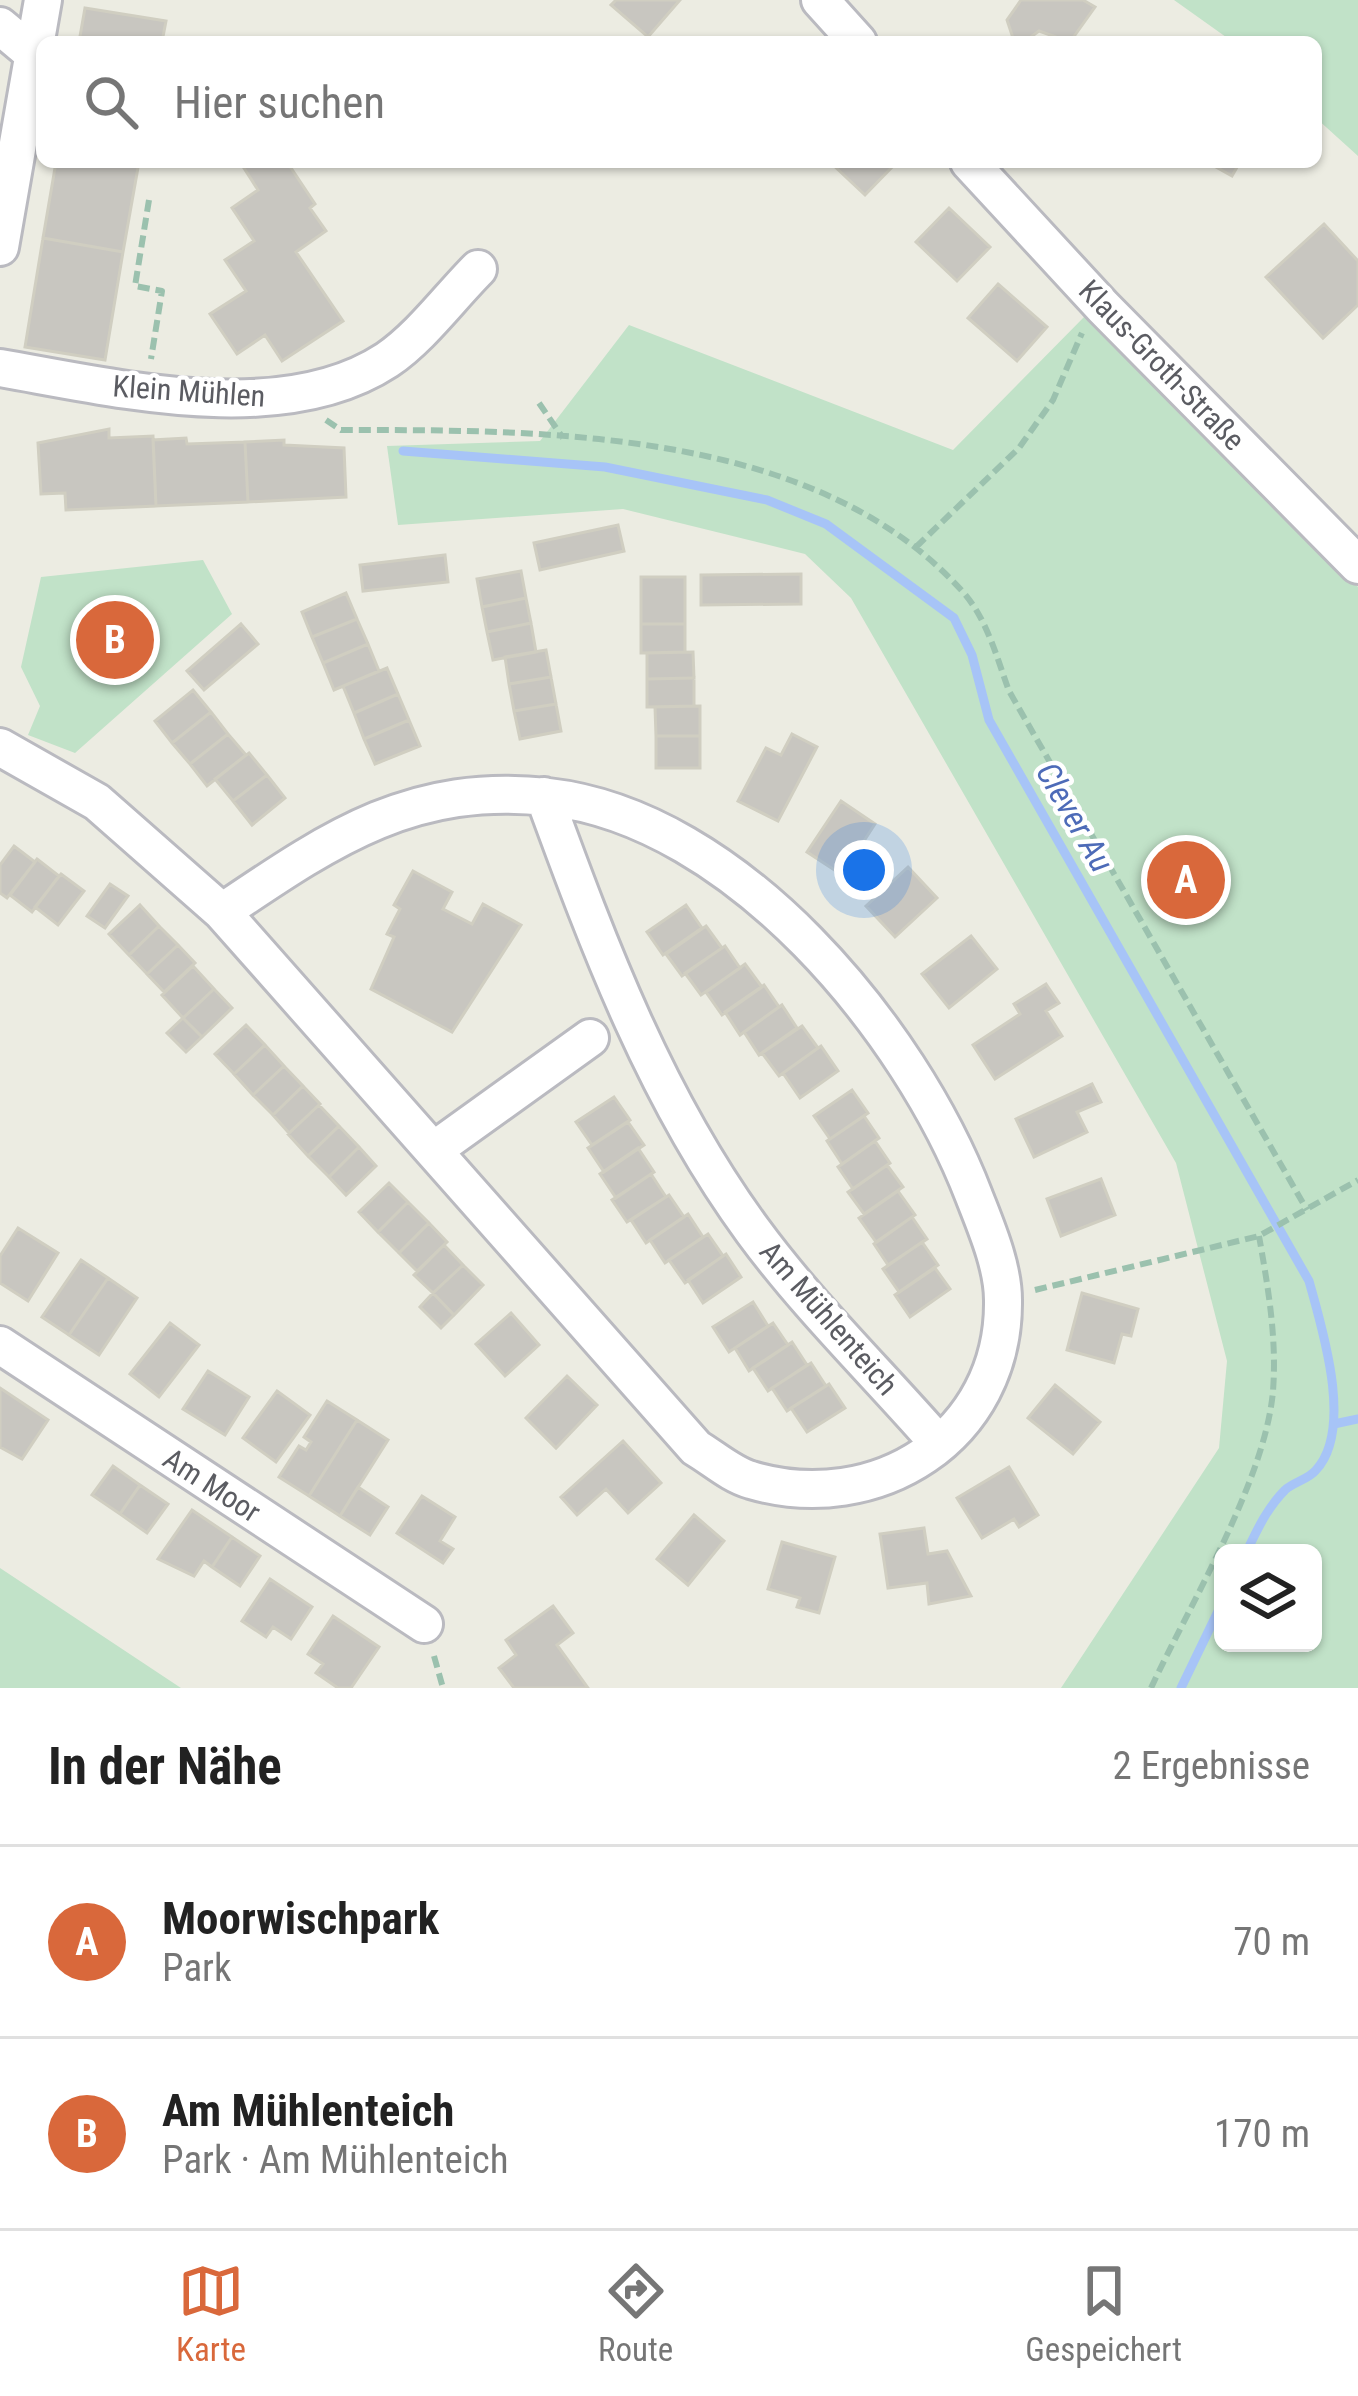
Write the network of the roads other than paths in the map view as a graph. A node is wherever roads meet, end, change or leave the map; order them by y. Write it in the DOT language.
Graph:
graph roads {
  1 [pos="43,0"];
  2 [pos="820,0"];
  3 [pos="0,26"];
  4 [pos="853,36"];
  5 [pos="31,52"];
  6 [pos="975,168"];
  7 [pos="0,247"];
  8 [pos="478,269"];
  9 [pos="0,368"];
  10 [pos="1358,565"];
  11 [pos="0,747"];
  12 [pos="544,796"];
  13 [pos="222,911"];
  14 [pos="590,1038"];
  15 [pos="434,1150"];
  16 [pos="0,1346"];
  17 [pos="939,1444"];
  18 [pos="424,1624"];
  1 -- 5 [label="street"];
  2 -- 4 [label="street"];
  3 -- 5 [label="street"];
  5 -- 7 [label="street"];
  6 -- 10 [label="street, Klaus-Groth-Straße"];
  8 -- 9 [label="street, Klein Mühlen"];
  11 -- 13 [label="street"];
  12 -- 13 [label="street"];
  12 -- 17 [label="street, Am Mühlenteich"];
  12 -- 17 [label="street"];
  13 -- 15 [label="street"];
  14 -- 15 [label="street"];
  15 -- 17 [label="street"];
  16 -- 18 [label="street, Am Moor"];
}
